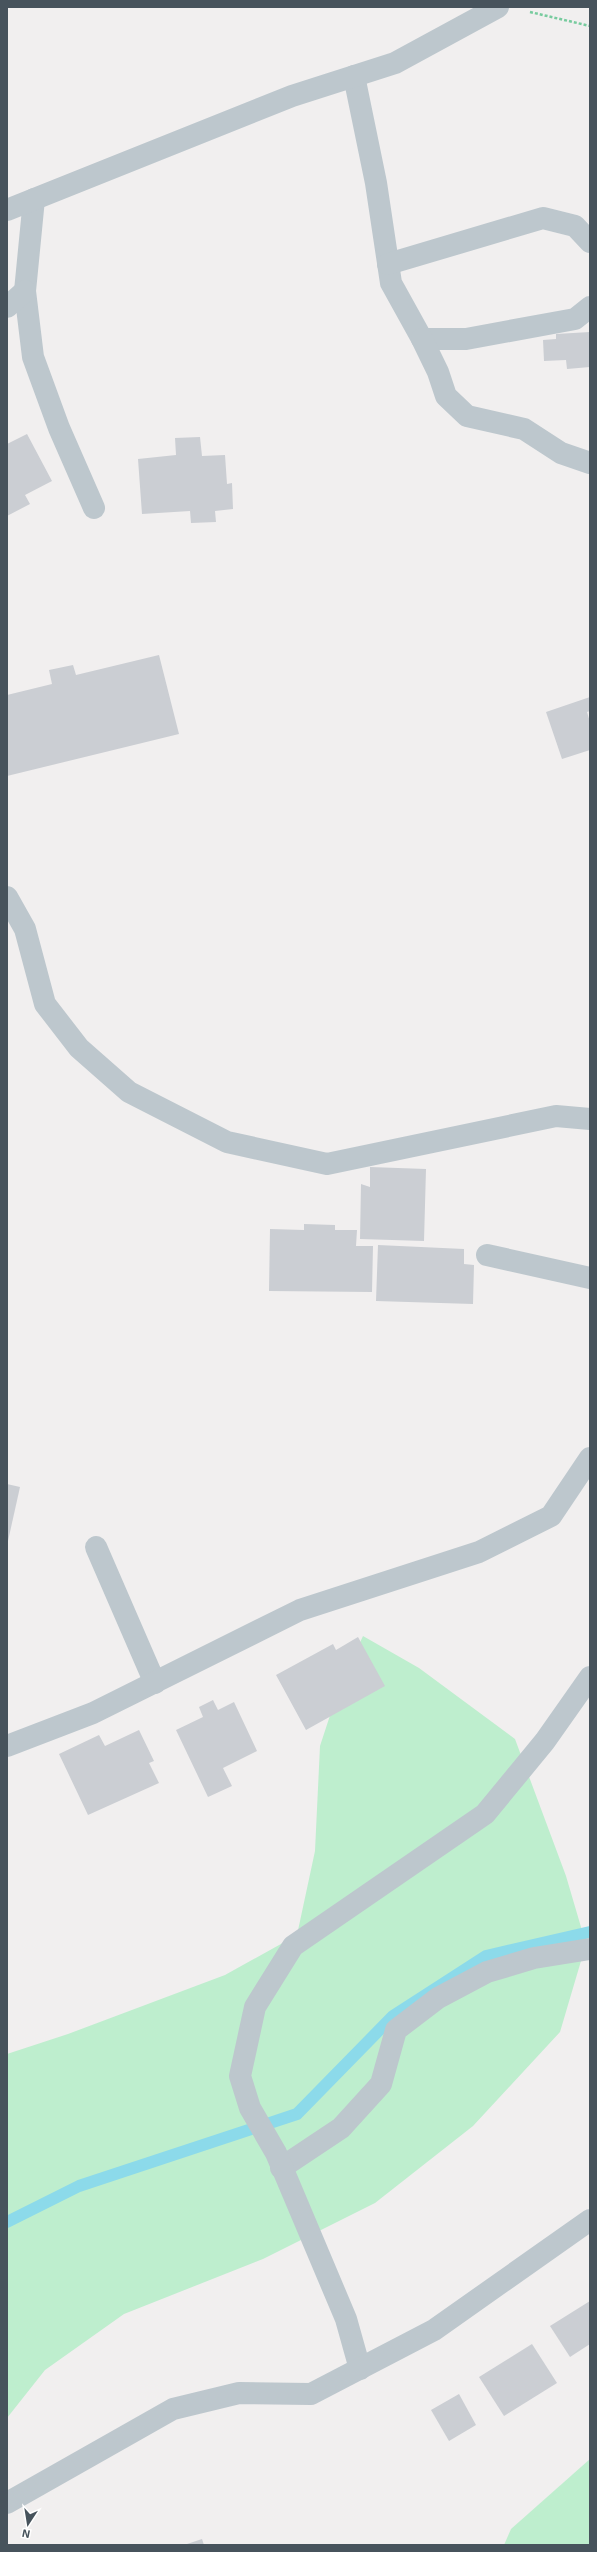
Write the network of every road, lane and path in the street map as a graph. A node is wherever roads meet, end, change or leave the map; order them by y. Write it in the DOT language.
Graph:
graph roads {
  1 [pos="498,7"];
  2 [pos="522,10"];
  3 [pos="590,26"];
  4 [pos="354,76"];
  5 [pos="34,199"];
  6 [pos="7,210"];
  7 [pos="590,242"];
  8 [pos="388,264"];
  9 [pos="25,291"];
  10 [pos="7,307"];
  11 [pos="590,307"];
  12 [pos="422,339"];
  13 [pos="590,463"];
  14 [pos="94,508"];
  15 [pos="7,897"];
  16 [pos="590,1119"];
  17 [pos="487,1255"];
  18 [pos="590,1278"];
  19 [pos="590,1458"];
  20 [pos="96,1547"];
  21 [pos="590,1677"];
  22 [pos="155,1683"];
  23 [pos="7,1746"];
  24 [pos="590,1949"];
  25 [pos="279,2160"];
  26 [pos="590,2220"];
  27 [pos="360,2369"];
  28 [pos="7,2503"];
  1 -- 4 [label="street"];
  2 -- 3 [label="path"];
  4 -- 5 [label="street"];
  4 -- 8 [label="street"];
  5 -- 6 [label="street"];
  5 -- 9 [label="street"];
  7 -- 8 [label="street"];
  8 -- 12 [label="street"];
  9 -- 10 [label="street"];
  9 -- 14 [label="street"];
  11 -- 12 [label="street"];
  12 -- 13 [label="street"];
  15 -- 16 [label="street"];
  17 -- 18 [label="street"];
  19 -- 22 [label="street"];
  20 -- 22 [label="street"];
  21 -- 25 [label="street"];
  22 -- 23 [label="street"];
  24 -- 25 [label="street"];
  25 -- 27 [label="street"];
  26 -- 27 [label="street"];
  27 -- 28 [label="street"];
}
